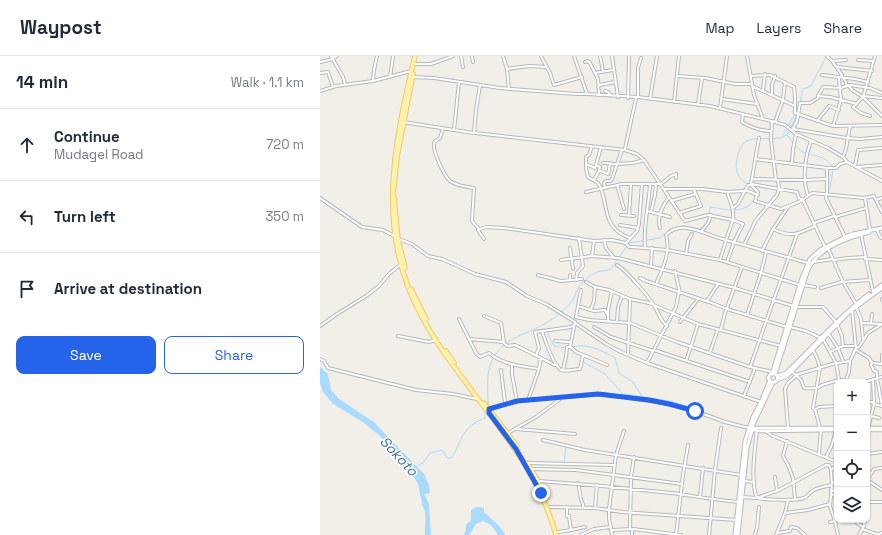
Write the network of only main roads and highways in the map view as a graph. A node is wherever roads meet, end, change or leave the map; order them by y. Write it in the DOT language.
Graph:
graph roads {
  1 [pos="416,56"];
  2 [pos="402,122"];
  3 [pos="882,229"];
  4 [pos="397,238"];
  5 [pos="826,248"];
  6 [pos="882,286"];
  7 [pos="856,305"];
  8 [pos="837,323"];
  9 [pos="788,327"];
  10 [pos="822,339"];
  11 [pos="774,374"];
  12 [pos="773,381"];
  13 [pos="489,411"];
  14 [pos="750,430"];
  15 [pos="558,534"];
  16 [pos="735,535"];
  17 [pos="738,535"];
  1 -- 2 [label="main road"];
  1 -- 2 [label="main road"];
  2 -- 4 [label="main road"];
  3 -- 5 [label="main road"];
  3 -- 5 [label="main road"];
  4 -- 13 [label="main road"];
  4 -- 13 [label="main road"];
  5 -- 9 [label="main road"];
  6 -- 7 [label="main road"];
  6 -- 7 [label="main road"];
  7 -- 8 [label="main road"];
  7 -- 8 [label="main road"];
  8 -- 10 [label="main road"];
  8 -- 10 [label="main road"];
  9 -- 11 [label="main road"];
  9 -- 11 [label="main road"];
  10 -- 11 [label="main road"];
  10 -- 12 [label="main road"];
  11 -- 12 [label="main road"];
  11 -- 12 [label="main road"];
  12 -- 14 [label="main road"];
  12 -- 14 [label="main road"];
  13 -- 15 [label="main road"];
  13 -- 15 [label="main road"];
  14 -- 16 [label="main road"];
  14 -- 17 [label="main road"];
}
